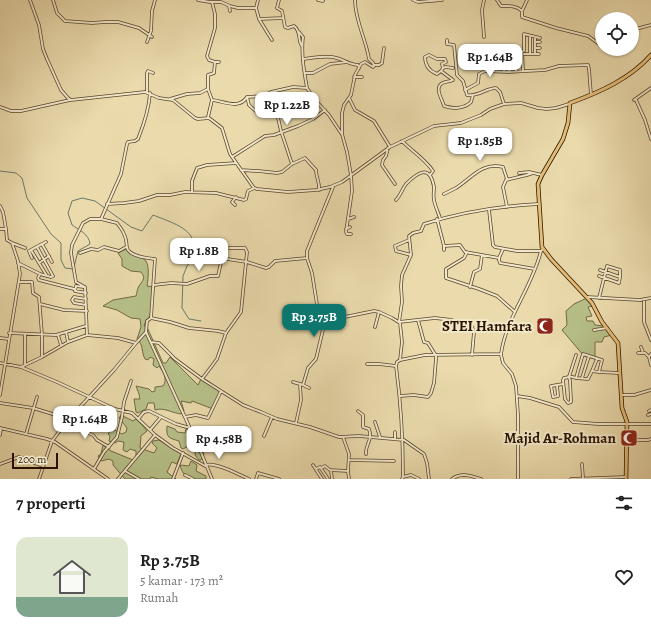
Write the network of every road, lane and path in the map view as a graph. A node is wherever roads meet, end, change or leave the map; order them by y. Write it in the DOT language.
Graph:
graph roads {
  1 [pos="30,0"];
  2 [pos="53,0"];
  3 [pos="155,0"];
  4 [pos="198,0"];
  5 [pos="258,0"];
  6 [pos="279,0"];
  7 [pos="318,0"];
  8 [pos="355,0"];
  9 [pos="413,0"];
  10 [pos="442,0"];
  11 [pos="484,0"];
  12 [pos="497,0"];
  13 [pos="527,0"];
  14 [pos="212,1"];
  15 [pos="323,1"];
  16 [pos="229,6"];
  17 [pos="256,8"];
  18 [pos="230,11"];
  19 [pos="522,11"];
  20 [pos="283,18"];
  21 [pos="259,19"];
  22 [pos="651,25"];
  23 [pos="639,28"];
  24 [pos="148,35"];
  25 [pos="530,36"];
  26 [pos="152,37"];
  27 [pos="484,37"];
  28 [pos="535,38"];
  29 [pos="540,38"];
  30 [pos="272,40"];
  31 [pos="448,40"];
  32 [pos="595,41"];
  33 [pos="146,42"];
  34 [pos="535,42"];
  35 [pos="540,42"];
  36 [pos="384,48"];
  37 [pos="536,48"];
  38 [pos="540,48"];
  39 [pos="496,49"];
  40 [pos="510,50"];
  41 [pos="516,50"];
  42 [pos="523,51"];
  43 [pos="523,54"];
  44 [pos="530,54"];
  45 [pos="536,54"];
  46 [pos="539,54"];
  47 [pos="651,56"];
  48 [pos="303,59"];
  49 [pos="497,59"];
  50 [pos="504,59"];
  51 [pos="215,62"];
  52 [pos="219,62"];
  53 [pos="348,62"];
  54 [pos="374,65"];
  55 [pos="443,68"];
  56 [pos="453,68"];
  57 [pos="359,69"];
  58 [pos="504,70"];
  59 [pos="510,70"];
  60 [pos="516,70"];
  61 [pos="522,70"];
  62 [pos="441,71"];
  63 [pos="153,72"];
  64 [pos="305,73"];
  65 [pos="354,77"];
  66 [pos="362,77"];
  67 [pos="307,88"];
  68 [pos="651,88"];
  69 [pos="208,89"];
  70 [pos="466,90"];
  71 [pos="272,91"];
  72 [pos="147,92"];
  73 [pos="150,93"];
  74 [pos="473,95"];
  75 [pos="591,95"];
  76 [pos="247,97"];
  77 [pos="349,98"];
  78 [pos="170,99"];
  79 [pos="70,100"];
  80 [pos="212,100"];
  81 [pos="512,103"];
  82 [pos="570,103"];
  83 [pos="504,104"];
  84 [pos="0,107"];
  85 [pos="512,107"];
  86 [pos="325,110"];
  87 [pos="260,116"];
  88 [pos="208,117"];
  89 [pos="281,131"];
  90 [pos="342,134"];
  91 [pos="651,139"];
  92 [pos="402,141"];
  93 [pos="389,148"];
  94 [pos="232,157"];
  95 [pos="236,163"];
  96 [pos="292,164"];
  97 [pos="241,170"];
  98 [pos="519,173"];
  99 [pos="532,173"];
  100 [pos="351,175"];
  101 [pos="430,175"];
  102 [pos="542,175"];
  103 [pos="507,179"];
  104 [pos="395,184"];
  105 [pos="334,186"];
  106 [pos="254,188"];
  107 [pos="319,190"];
  108 [pos="192,192"];
  109 [pos="444,194"];
  110 [pos="236,197"];
  111 [pos="396,200"];
  112 [pos="106,204"];
  113 [pos="539,204"];
  114 [pos="235,205"];
  115 [pos="0,206"];
  116 [pos="508,207"];
  117 [pos="489,209"];
  118 [pos="7,211"];
  119 [pos="3,212"];
  120 [pos="354,217"];
  121 [pos="101,218"];
  122 [pos="348,219"];
  123 [pos="439,219"];
  124 [pos="350,227"];
  125 [pos="0,229"];
  126 [pos="6,229"];
  127 [pos="346,229"];
  128 [pos="351,234"];
  129 [pos="409,240"];
  130 [pos="46,242"];
  131 [pos="12,243"];
  132 [pos="42,244"];
  133 [pos="444,246"];
  134 [pos="37,247"];
  135 [pos="26,248"];
  136 [pos="126,248"];
  137 [pos="228,248"];
  138 [pos="214,249"];
  139 [pos="503,249"];
  140 [pos="31,250"];
  141 [pos="444,250"];
  142 [pos="542,250"];
  143 [pos="467,252"];
  144 [pos="80,253"];
  145 [pos="482,255"];
  146 [pos="49,256"];
  147 [pos="411,256"];
  148 [pos="32,258"];
  149 [pos="222,258"];
  150 [pos="307,258"];
  151 [pos="499,258"];
  152 [pos="44,260"];
  153 [pos="52,262"];
  154 [pos="247,262"];
  155 [pos="18,263"];
  156 [pos="39,263"];
  157 [pos="536,269"];
  158 [pos="600,270"];
  159 [pos="605,273"];
  160 [pos="40,274"];
  161 [pos="47,276"];
  162 [pos="599,276"];
  163 [pos="620,277"];
  164 [pos="604,279"];
  165 [pos="19,282"];
  166 [pos="154,285"];
  167 [pos="85,287"];
  168 [pos="470,287"];
  169 [pos="74,289"];
  170 [pos="86,293"];
  171 [pos="86,298"];
  172 [pos="588,298"];
  173 [pos="593,298"];
  174 [pos="599,298"];
  175 [pos="651,298"];
  176 [pos="644,299"];
  177 [pos="592,303"];
  178 [pos="40,304"];
  179 [pos="86,305"];
  180 [pos="86,311"];
  181 [pos="379,312"];
  182 [pos="516,312"];
  183 [pos="151,318"];
  184 [pos="418,320"];
  185 [pos="325,321"];
  186 [pos="399,322"];
  187 [pos="86,326"];
  188 [pos="375,327"];
  189 [pos="607,328"];
  190 [pos="594,330"];
  191 [pos="66,332"];
  192 [pos="146,332"];
  193 [pos="10,333"];
  194 [pos="226,333"];
  195 [pos="25,334"];
  196 [pos="42,335"];
  197 [pos="57,335"];
  198 [pos="87,335"];
  199 [pos="0,338"];
  200 [pos="9,339"];
  201 [pos="651,340"];
  202 [pos="68,342"];
  203 [pos="151,342"];
  204 [pos="136,343"];
  205 [pos="61,345"];
  206 [pos="641,347"];
  207 [pos="643,353"];
  208 [pos="500,354"];
  209 [pos="638,354"];
  210 [pos="472,355"];
  211 [pos="576,355"];
  212 [pos="650,355"];
  213 [pos="436,356"];
  214 [pos="589,356"];
  215 [pos="42,357"];
  216 [pos="597,359"];
  217 [pos="400,360"];
  218 [pos="0,363"];
  219 [pos="5,364"];
  220 [pos="366,364"];
  221 [pos="573,364"];
  222 [pos="25,365"];
  223 [pos="651,365"];
  224 [pos="396,366"];
  225 [pos="580,366"];
  226 [pos="21,368"];
  227 [pos="592,371"];
  228 [pos="599,372"];
  229 [pos="621,373"];
  230 [pos="569,376"];
  231 [pos="576,378"];
  232 [pos="582,378"];
  233 [pos="202,379"];
  234 [pos="131,381"];
  235 [pos="293,382"];
  236 [pos="563,384"];
  237 [pos="302,385"];
  238 [pos="557,385"];
  239 [pos="309,388"];
  240 [pos="651,390"];
  241 [pos="221,391"];
  242 [pos="0,395"];
  243 [pos="622,395"];
  244 [pos="400,396"];
  245 [pos="517,396"];
  246 [pos="37,397"];
  247 [pos="88,398"];
  248 [pos="0,403"];
  249 [pos="33,408"];
  250 [pos="122,411"];
  251 [pos="358,411"];
  252 [pos="161,417"];
  253 [pos="185,417"];
  254 [pos="272,417"];
  255 [pos="138,418"];
  256 [pos="69,419"];
  257 [pos="375,422"];
  258 [pos="296,423"];
  259 [pos="66,424"];
  260 [pos="651,424"];
  261 [pos="627,425"];
  262 [pos="1,428"];
  263 [pos="190,428"];
  264 [pos="150,430"];
  265 [pos="395,432"];
  266 [pos="26,434"];
  267 [pos="0,435"];
  268 [pos="155,435"];
  269 [pos="264,436"];
  270 [pos="370,437"];
  271 [pos="380,437"];
  272 [pos="343,438"];
  273 [pos="395,438"];
  274 [pos="651,439"];
  275 [pos="403,440"];
  276 [pos="626,440"];
  277 [pos="52,441"];
  278 [pos="109,447"];
  279 [pos="183,453"];
  280 [pos="366,454"];
  281 [pos="349,460"];
  282 [pos="394,461"];
  283 [pos="0,464"];
  284 [pos="582,464"];
  285 [pos="313,465"];
  286 [pos="43,466"];
  287 [pos="206,466"];
  288 [pos="321,468"];
  289 [pos="94,469"];
  290 [pos="316,469"];
  291 [pos="331,470"];
  292 [pos="125,471"];
  293 [pos="348,471"];
  294 [pos="184,475"];
  295 [pos="402,478"];
  296 [pos="583,478"];
  297 [pos="603,478"];
  298 [pos="626,478"];
  299 [pos="39,479"];
  300 [pos="108,479"];
  301 [pos="118,479"];
  302 [pos="139,479"];
  303 [pos="173,479"];
  304 [pos="193,479"];
  305 [pos="212,479"];
  306 [pos="249,479"];
  307 [pos="256,479"];
  308 [pos="279,479"];
  309 [pos="322,479"];
  310 [pos="328,479"];
  311 [pos="332,479"];
  312 [pos="349,479"];
  313 [pos="418,479"];
  314 [pos="429,479"];
  315 [pos="452,479"];
  316 [pos="481,479"];
  317 [pos="518,479"];
  318 [pos="571,479"];
  1 -- 79 [label="street"];
  2 -- 24 [label="street"];
  3 -- 24 [label="street"];
  4 -- 14 [label="street"];
  5 -- 17 [label="street"];
  6 -- 20 [label="street"];
  7 -- 15 [label="street"];
  8 -- 54 [label="street"];
  9 -- 10 [label="street"];
  11 -- 27 [label="street"];
  12 -- 19 [label="street"];
  13 -- 19 [label="street"];
  14 -- 16 [label="street"];
  14 -- 51 [label="street"];
  16 -- 17 [label="street"];
  16 -- 18 [label="street"];
  17 -- 21 [label="street"];
  19 -- 32 [label="street"];
  20 -- 21 [label="street"];
  20 -- 48 [label="street"];
  21 -- 30 [label="street"];
  22 -- 23 [label="street"];
  24 -- 26 [label="street"];
  24 -- 33 [label="street"];
  25 -- 28 [label="street"];
  25 -- 42 [label="street"];
  25 -- 44 [label="street"];
  28 -- 29 [label="street"];
  28 -- 34 [label="street"];
  31 -- 70 [label="street"];
  34 -- 35 [label="street"];
  34 -- 37 [label="street"];
  36 -- 54 [label="street"];
  37 -- 38 [label="street"];
  37 -- 45 [label="street"];
  39 -- 49 [label="street"];
  40 -- 41 [label="street"];
  40 -- 50 [label="street"];
  40 -- 59 [label="street"];
  41 -- 42 [label="street"];
  41 -- 60 [label="street"];
  42 -- 43 [label="street"];
  43 -- 44 [label="street"];
  43 -- 61 [label="street"];
  44 -- 45 [label="street"];
  45 -- 46 [label="street"];
  47 -- 75 [label="main road"];
  48 -- 53 [label="street"];
  48 -- 64 [label="street"];
  49 -- 50 [label="street"];
  49 -- 58 [label="street"];
  50 -- 58 [label="street"];
  51 -- 52 [label="street"];
  51 -- 69 [label="street"];
  53 -- 57 [label="street"];
  53 -- 64 [label="street"];
  54 -- 57 [label="street"];
  55 -- 56 [label="street"];
  55 -- 62 [label="street"];
  55 -- 62 [label="street"];
  57 -- 65 [label="street"];
  58 -- 59 [label="street"];
  59 -- 60 [label="street"];
  60 -- 61 [label="street"];
  61 -- 70 [label="street"];
  61 -- 75 [label="street"];
  62 -- 74 [label="street"];
  63 -- 72 [label="street"];
  64 -- 67 [label="street"];
  65 -- 66 [label="street"];
  65 -- 77 [label="street"];
  67 -- 71 [label="street"];
  67 -- 86 [label="street"];
  68 -- 91 [label="street"];
  69 -- 78 [label="street"];
  69 -- 80 [label="street"];
  70 -- 74 [label="street"];
  71 -- 76 [label="street"];
  71 -- 89 [label="street"];
  72 -- 73 [label="street"];
  72 -- 79 [label="street"];
  73 -- 78 [label="street"];
  73 -- 112 [label="street"];
  74 -- 83 [label="street"];
  75 -- 82 [label="main road"];
  76 -- 80 [label="street"];
  76 -- 87 [label="street"];
  77 -- 90 [label="street"];
  77 -- 93 [label="street"];
  78 -- 88 [label="street"];
  79 -- 84 [label="street"];
  80 -- 88 [label="street"];
  81 -- 82 [label="street"];
  81 -- 83 [label="street"];
  81 -- 85 [label="street"];
  82 -- 102 [label="main road"];
  83 -- 92 [label="street"];
  86 -- 89 [label="street"];
  86 -- 90 [label="street"];
  88 -- 94 [label="street"];
  89 -- 94 [label="street"];
  89 -- 96 [label="street"];
  90 -- 100 [label="street"];
  92 -- 93 [label="street"];
  92 -- 101 [label="street"];
  93 -- 100 [label="street"];
  93 -- 104 [label="street"];
  94 -- 95 [label="street"];
  95 -- 97 [label="street"];
  95 -- 108 [label="street"];
  96 -- 97 [label="street"];
  96 -- 107 [label="street"];
  97 -- 106 [label="street"];
  98 -- 99 [label="street"];
  99 -- 102 [label="street"];
  99 -- 103 [label="street"];
  100 -- 105 [label="street"];
  100 -- 122 [label="street"];
  101 -- 111 [label="street"];
  101 -- 123 [label="street"];
  102 -- 113 [label="main road"];
  103 -- 109 [label="street"];
  103 -- 116 [label="street"];
  105 -- 107 [label="street"];
  105 -- 150 [label="street"];
  106 -- 107 [label="street"];
  106 -- 110 [label="street"];
  108 -- 110 [label="street"];
  108 -- 112 [label="street"];
  110 -- 114 [label="street"];
  112 -- 121 [label="street"];
  113 -- 116 [label="street"];
  113 -- 142 [label="main road"];
  115 -- 119 [label="street"];
  116 -- 117 [label="street"];
  117 -- 123 [label="street"];
  117 -- 139 [label="street"];
  118 -- 119 [label="street"];
  119 -- 126 [label="street"];
  120 -- 122 [label="street"];
  121 -- 136 [label="street"];
  121 -- 167 [label="street"];
  122 -- 127 [label="street"];
  123 -- 129 [label="street"];
  123 -- 133 [label="street"];
  124 -- 127 [label="street"];
  125 -- 126 [label="street"];
  126 -- 131 [label="street"];
  127 -- 128 [label="street"];
  129 -- 147 [label="street"];
  129 -- 147 [label="street"];
  130 -- 132 [label="street"];
  131 -- 135 [label="street"];
  131 -- 155 [label="street"];
  132 -- 134 [label="street"];
  132 -- 146 [label="street"];
  133 -- 141 [label="street"];
  133 -- 143 [label="street"];
  134 -- 140 [label="street"];
  134 -- 152 [label="street"];
  136 -- 144 [label="street"];
  136 -- 166 [label="street"];
  137 -- 154 [label="street"];
  138 -- 149 [label="street"];
  139 -- 142 [label="street"];
  139 -- 151 [label="street"];
  140 -- 148 [label="street"];
  140 -- 156 [label="street"];
  142 -- 157 [label="street"];
  142 -- 172 [label="main road"];
  143 -- 145 [label="street"];
  143 -- 168 [label="street"];
  145 -- 151 [label="street"];
  145 -- 168 [label="street"];
  146 -- 152 [label="street"];
  146 -- 153 [label="street"];
  147 -- 186 [label="street"];
  149 -- 154 [label="street"];
  149 -- 166 [label="street"];
  150 -- 154 [label="street"];
  150 -- 185 [label="street"];
  151 -- 157 [label="street"];
  152 -- 156 [label="street"];
  152 -- 161 [label="street"];
  154 -- 194 [label="street"];
  155 -- 160 [label="street"];
  155 -- 165 [label="street"];
  156 -- 161 [label="street"];
  157 -- 182 [label="street"];
  158 -- 159 [label="street"];
  159 -- 163 [label="street"];
  159 -- 163 [label="street"];
  159 -- 164 [label="street"];
  160 -- 161 [label="street"];
  160 -- 169 [label="street"];
  162 -- 164 [label="street"];
  163 -- 164 [label="street"];
  164 -- 174 [label="street"];
  165 -- 178 [label="street"];
  165 -- 193 [label="street"];
  166 -- 183 [label="street"];
  167 -- 170 [label="street"];
  167 -- 170 [label="street"];
  168 -- 182 [label="street"];
  170 -- 171 [label="street"];
  171 -- 179 [label="street"];
  171 -- 179 [label="street"];
  172 -- 173 [label="street"];
  172 -- 177 [label="main road"];
  173 -- 174 [label="street"];
  173 -- 177 [label="street"];
  174 -- 176 [label="street"];
  175 -- 176 [label="street"];
  176 -- 201 [label="street"];
  177 -- 189 [label="main road"];
  178 -- 180 [label="street"];
  178 -- 196 [label="street"];
  179 -- 180 [label="street"];
  180 -- 187 [label="street"];
  181 -- 185 [label="street"];
  181 -- 186 [label="street"];
  181 -- 188 [label="street"];
  182 -- 208 [label="street"];
  183 -- 192 [label="street"];
  183 -- 194 [label="street"];
  184 -- 186 [label="street"];
  184 -- 210 [label="street"];
  184 -- 213 [label="street"];
  185 -- 237 [label="street"];
  186 -- 217 [label="street"];
  187 -- 191 [label="street"];
  187 -- 198 [label="street"];
  189 -- 190 [label="street"];
  189 -- 229 [label="main road"];
  191 -- 197 [label="street"];
  191 -- 202 [label="street"];
  192 -- 203 [label="street"];
  192 -- 204 [label="street"];
  193 -- 195 [label="street"];
  193 -- 200 [label="street"];
  194 -- 233 [label="street"];
  195 -- 196 [label="street"];
  195 -- 222 [label="street"];
  196 -- 197 [label="street"];
  196 -- 215 [label="street"];
  197 -- 205 [label="street"];
  198 -- 202 [label="street"];
  198 -- 204 [label="street"];
  199 -- 200 [label="street"];
  200 -- 219 [label="street"];
  202 -- 205 [label="street"];
  203 -- 233 [label="street"];
  203 -- 253 [label="street"];
  204 -- 247 [label="street"];
  205 -- 215 [label="street"];
  206 -- 207 [label="street"];
  207 -- 209 [label="street"];
  207 -- 212 [label="street"];
  208 -- 210 [label="street"];
  208 -- 245 [label="street"];
  210 -- 213 [label="street"];
  211 -- 221 [label="street"];
  212 -- 223 [label="street"];
  213 -- 217 [label="street"];
  213 -- 244 [label="street"];
  214 -- 216 [label="street"];
  214 -- 225 [label="street"];
  214 -- 232 [label="street"];
  215 -- 222 [label="street"];
  216 -- 227 [label="street"];
  216 -- 228 [label="street"];
  217 -- 224 [label="street"];
  218 -- 219 [label="street"];
  219 -- 226 [label="street"];
  219 -- 242 [label="street"];
  220 -- 224 [label="street"];
  221 -- 225 [label="street"];
  221 -- 230 [label="street"];
  222 -- 226 [label="street"];
  224 -- 244 [label="street"];
  225 -- 231 [label="street"];
  226 -- 247 [label="street"];
  227 -- 228 [label="street"];
  227 -- 232 [label="street"];
  228 -- 229 [label="street"];
  229 -- 243 [label="main road"];
  230 -- 231 [label="street"];
  230 -- 236 [label="street"];
  230 -- 236 [label="street"];
  231 -- 232 [label="street"];
  233 -- 241 [label="street"];
  234 -- 250 [label="street"];
  235 -- 237 [label="street"];
  236 -- 238 [label="street"];
  237 -- 239 [label="street"];
  237 -- 258 [label="street"];
  238 -- 238 [label="street"];
  240 -- 243 [label="street"];
  241 -- 253 [label="street"];
  241 -- 254 [label="street"];
  243 -- 261 [label="main road"];
  244 -- 275 [label="street"];
  245 -- 261 [label="street"];
  245 -- 317 [label="street"];
  246 -- 249 [label="street"];
  247 -- 250 [label="street"];
  247 -- 256 [label="street"];
  248 -- 249 [label="street"];
  249 -- 256 [label="street"];
  249 -- 266 [label="street"];
  250 -- 255 [label="street"];
  250 -- 278 [label="street"];
  251 -- 270 [label="street"];
  252 -- 255 [label="street"];
  252 -- 263 [label="street"];
  252 -- 264 [label="street"];
  253 -- 263 [label="street"];
  254 -- 258 [label="street"];
  254 -- 269 [label="street"];
  255 -- 264 [label="street"];
  256 -- 259 [label="street"];
  257 -- 271 [label="street"];
  258 -- 272 [label="street"];
  259 -- 277 [label="street"];
  259 -- 278 [label="street"];
  260 -- 261 [label="street"];
  261 -- 276 [label="main road"];
  262 -- 266 [label="street"];
  262 -- 267 [label="street"];
  263 -- 287 [label="street"];
  264 -- 268 [label="street"];
  265 -- 273 [label="street"];
  266 -- 277 [label="street"];
  268 -- 279 [label="street"];
  268 -- 292 [label="street"];
  270 -- 271 [label="street"];
  270 -- 272 [label="street"];
  270 -- 280 [label="street"];
  271 -- 273 [label="street"];
  272 -- 281 [label="street"];
  273 -- 275 [label="street"];
  274 -- 276 [label="street"];
  275 -- 295 [label="street"];
  275 -- 314 [label="street"];
  276 -- 298 [label="main road"];
  277 -- 286 [label="street"];
  277 -- 289 [label="street"];
  278 -- 289 [label="street"];
  279 -- 287 [label="street"];
  279 -- 303 [label="street"];
  281 -- 282 [label="street"];
  281 -- 293 [label="street"];
  283 -- 286 [label="street"];
  284 -- 296 [label="street"];
  285 -- 290 [label="street"];
  286 -- 299 [label="street"];
  287 -- 305 [label="street"];
  287 -- 306 [label="street"];
  288 -- 290 [label="street"];
  288 -- 291 [label="street"];
  288 -- 310 [label="street"];
  289 -- 300 [label="street"];
  290 -- 309 [label="street"];
  291 -- 293 [label="street"];
  291 -- 311 [label="street"];
  292 -- 301 [label="street"];
  292 -- 302 [label="street"];
  293 -- 312 [label="street"];
  294 -- 304 [label="street"];
  295 -- 313 [label="street"];
  296 -- 297 [label="street"];
  296 -- 318 [label="street"];
  297 -- 298 [label="street"];
  307 -- 308 [label="street"];
  315 -- 316 [label="street"];
}
